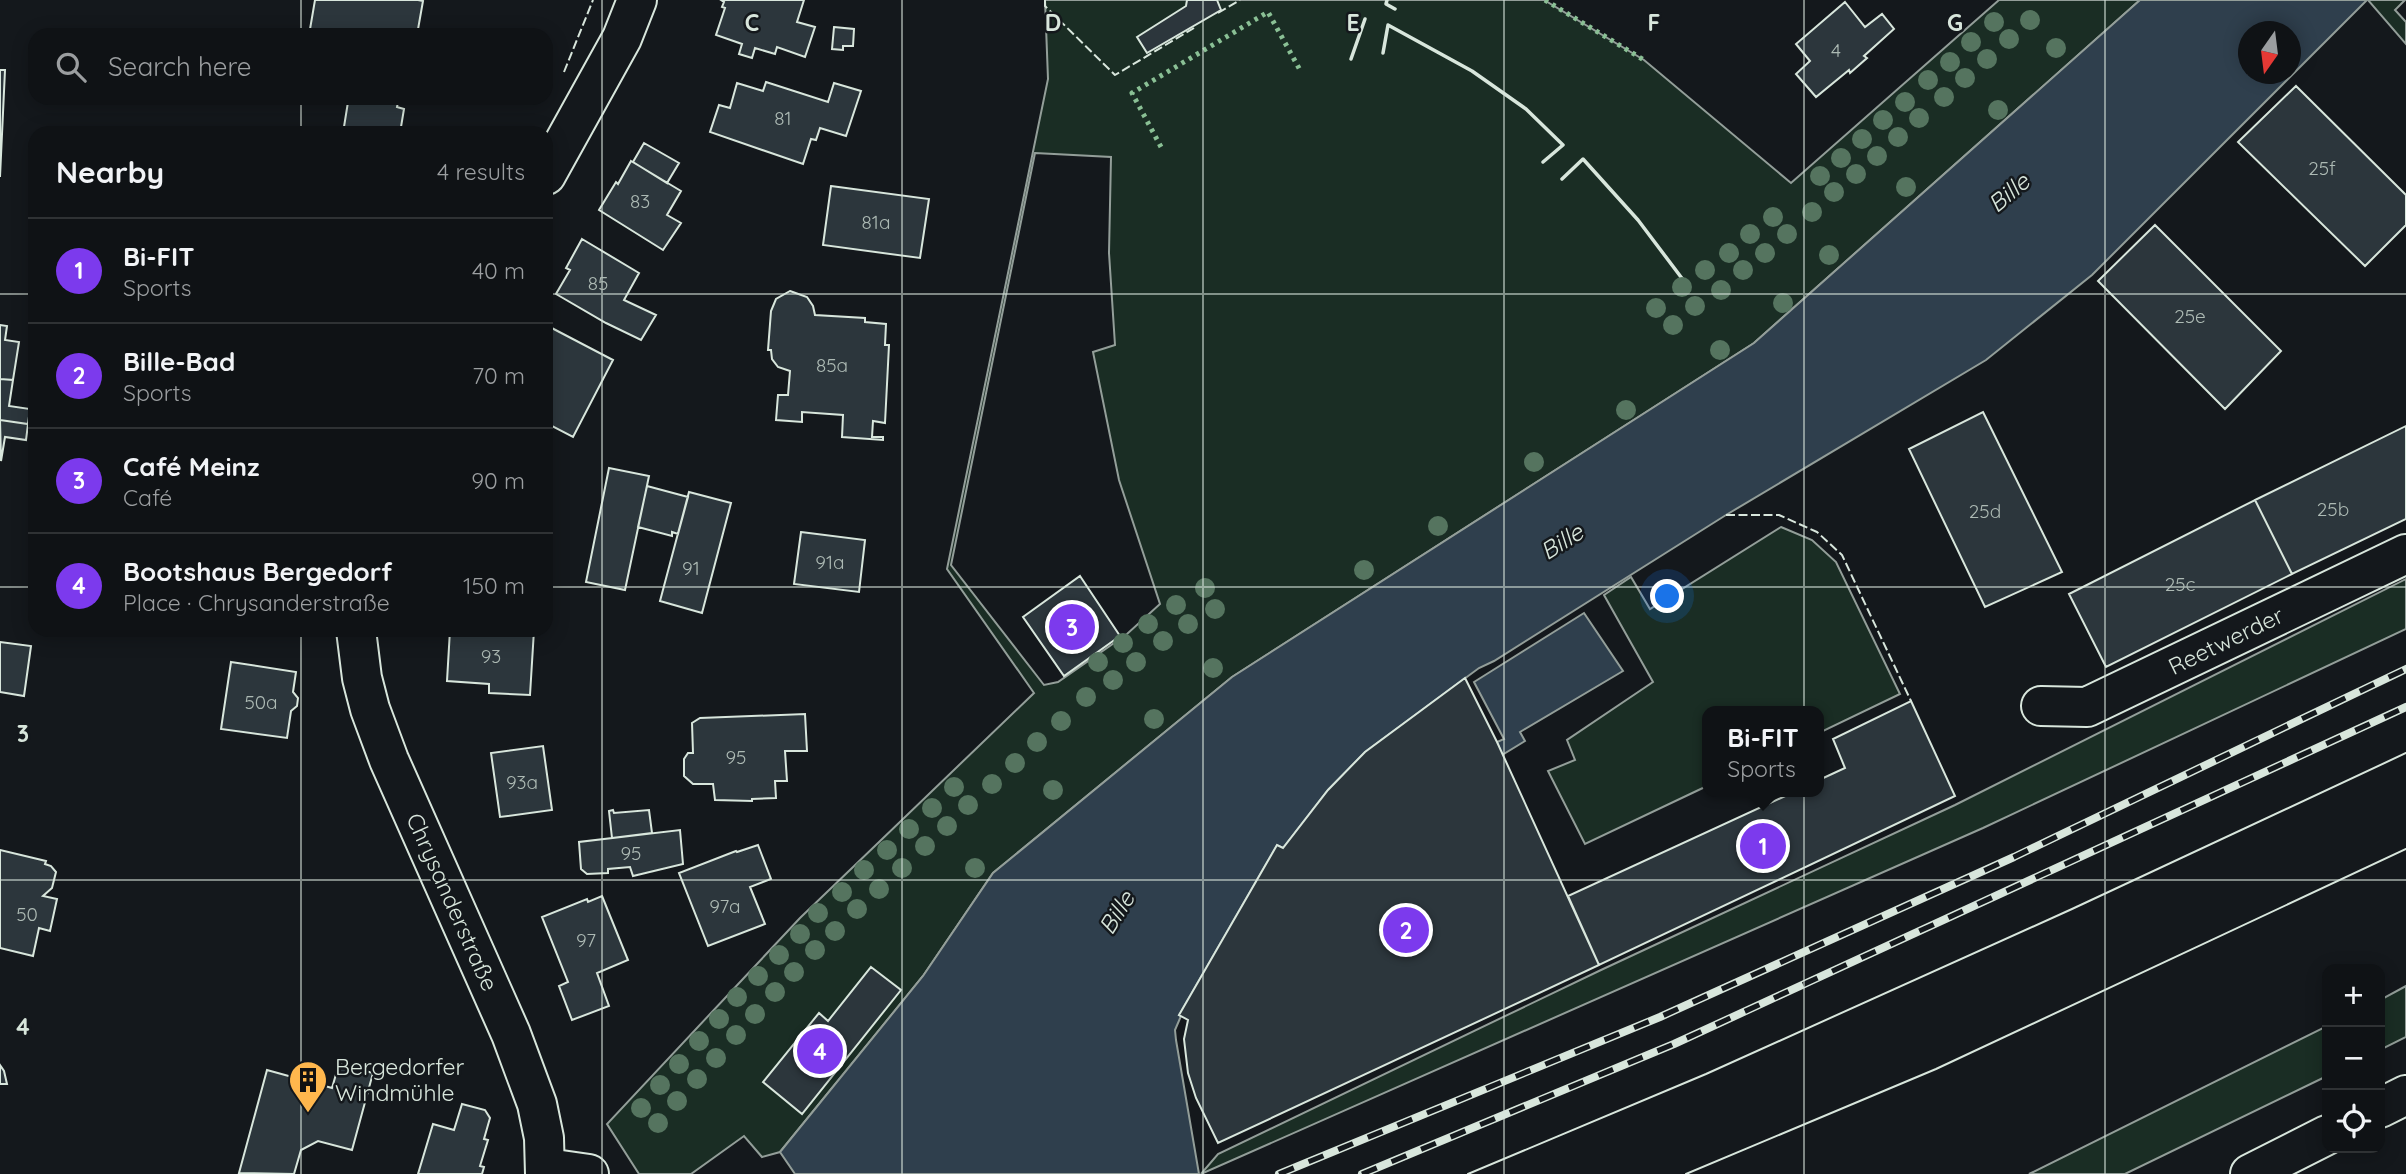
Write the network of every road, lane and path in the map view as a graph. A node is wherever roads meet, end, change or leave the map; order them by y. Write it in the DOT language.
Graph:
graph roads {
  1 [pos="637,0"];
  2 [pos="553,162"];
  3 [pos="2406,554"];
  4 [pos="357,637"];
  5 [pos="2041,706"];
  6 [pos="2406,1095"];
  7 [pos="2385,1106"];
  8 [pos="2322,1138"];
  9 [pos="546,1171"];
  10 [pos="589,1174"];
  11 [pos="2250,1174"];
  1 -- 2 [label="street"];
  3 -- 5 [label="street, Reetwerder"];
  4 -- 9 [label="street, Chrysanderstraße"];
  6 -- 7 [label="street"];
  8 -- 11 [label="street"];
  9 -- 10 [label="street"];
}
